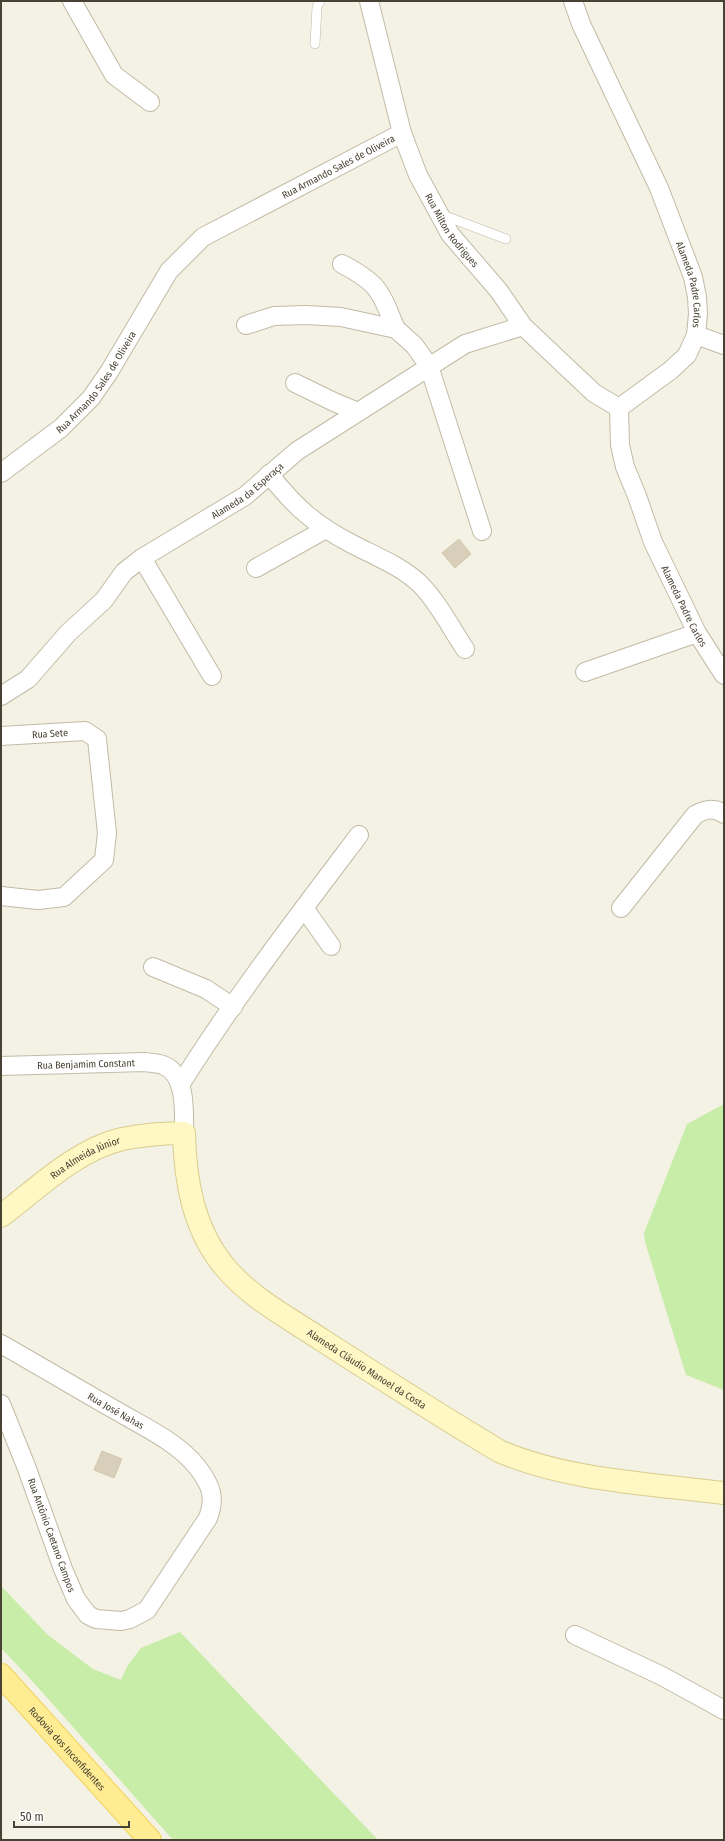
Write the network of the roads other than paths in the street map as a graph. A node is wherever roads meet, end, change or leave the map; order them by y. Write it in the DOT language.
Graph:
graph roads {
  1 [pos="72,1"];
  2 [pos="320,1"];
  3 [pos="369,1"];
  4 [pos="573,1"];
  5 [pos="315,44"];
  6 [pos="150,102"];
  7 [pos="402,133"];
  8 [pos="437,213"];
  9 [pos="506,239"];
  10 [pos="342,264"];
  11 [pos="246,325"];
  12 [pos="523,326"];
  13 [pos="396,329"];
  14 [pos="696,335"];
  15 [pos="724,345"];
  16 [pos="429,366"];
  17 [pos="295,383"];
  18 [pos="619,408"];
  19 [pos="358,412"];
  20 [pos="1,473"];
  21 [pos="269,474"];
  22 [pos="326,529"];
  23 [pos="482,531"];
  24 [pos="142,558"];
  25 [pos="256,568"];
  26 [pos="696,633"];
  27 [pos="465,649"];
  28 [pos="585,672"];
  29 [pos="724,675"];
  30 [pos="212,676"];
  31 [pos="1,696"];
  32 [pos="1,736"];
  33 [pos="724,814"];
  34 [pos="359,835"];
  35 [pos="1,896"];
  36 [pos="304,908"];
  37 [pos="621,908"];
  38 [pos="331,946"];
  39 [pos="154,967"];
  40 [pos="233,1007"];
  41 [pos="1,1066"];
  42 [pos="170,1070"];
  43 [pos="180,1085"];
  44 [pos="184,1133"];
  45 [pos="1,1216"];
  46 [pos="1,1344"];
  47 [pos="1,1404"];
  48 [pos="724,1493"];
  49 [pos="213,1496"];
  50 [pos="575,1635"];
  51 [pos="1,1675"];
  52 [pos="724,1710"];
  53 [pos="150,1840"];
  1 -- 6 [label="street"];
  2 -- 5 [label="lane"];
  3 -- 7 [label="street, Rua Milton Rodrigues"];
  4 -- 14 [label="street, Alameda Padre Carlos"];
  7 -- 8 [label="street, Rua Milton Rodrigues"];
  7 -- 20 [label="street, Rua Armando Sales de Oliveira"];
  8 -- 9 [label="lane"];
  8 -- 12 [label="street, Rua Milton Rodrigues"];
  10 -- 13 [label="street"];
  11 -- 13 [label="street"];
  12 -- 16 [label="street, Alameda da Esperaça"];
  12 -- 18 [label="street, Rua Milton Rodrigues"];
  13 -- 16 [label="street"];
  14 -- 15 [label="street"];
  14 -- 18 [label="street, Alameda Padre Carlos"];
  16 -- 19 [label="street, Alameda da Esperaça"];
  16 -- 23 [label="street"];
  17 -- 19 [label="street"];
  18 -- 26 [label="street, Alameda Padre Carlos"];
  19 -- 21 [label="street, Alameda da Esperaça"];
  21 -- 22 [label="street"];
  21 -- 24 [label="street, Alameda da Esperaça"];
  22 -- 25 [label="street"];
  22 -- 27 [label="street"];
  24 -- 30 [label="street"];
  24 -- 31 [label="street, Alameda da Esperaça"];
  26 -- 28 [label="street"];
  26 -- 29 [label="street, Alameda Padre Carlos"];
  32 -- 35 [label="street, Rua Sete"];
  33 -- 37 [label="street"];
  34 -- 36 [label="street"];
  36 -- 38 [label="street"];
  36 -- 40 [label="street"];
  39 -- 40 [label="street"];
  40 -- 43 [label="street"];
  41 -- 42 [label="street, Rua Benjamim Constant"];
  42 -- 43 [label="street, Alameda Cláudio Manoel da Costa"];
  43 -- 44 [label="street, Alameda Cláudio Manoel da Costa"];
  44 -- 45 [label="street, Rua Almeida Júnior"];
  44 -- 48 [label="street, Alameda Cláudio Manoel da Costa"];
  46 -- 49 [label="street, Rua José Nahas"];
  47 -- 49 [label="street, Rua Antônio Caetano Campos"];
  50 -- 52 [label="street"];
  51 -- 53 [label="main road, Rodovia dos Inconfidentes"];
}
